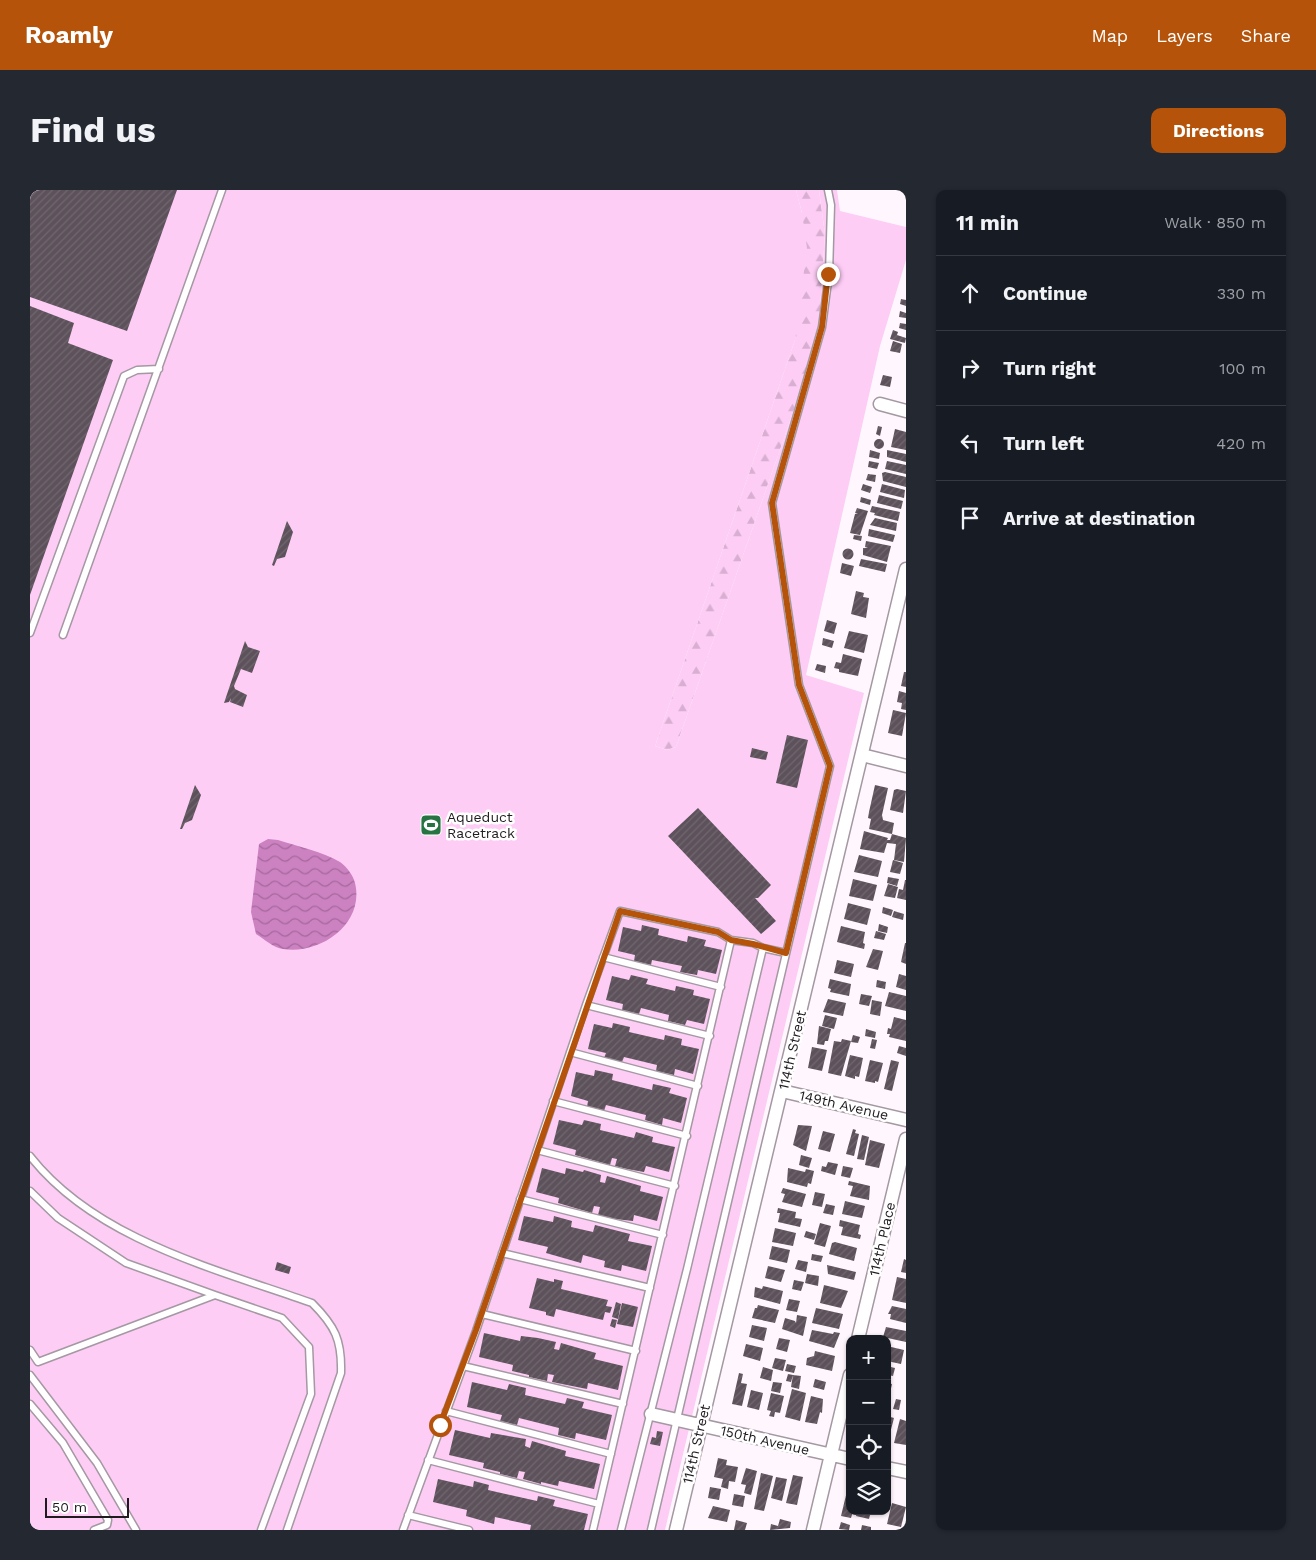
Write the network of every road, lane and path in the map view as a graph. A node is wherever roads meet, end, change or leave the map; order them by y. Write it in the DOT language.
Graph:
graph roads {
  1 [pos="222,190"];
  2 [pos="828,190"];
  3 [pos="159,369"];
  4 [pos="880,404"];
  5 [pos="906,411"];
  6 [pos="906,570"];
  7 [pos="30,634"];
  8 [pos="64,635"];
  9 [pos="862,755"];
  10 [pos="906,766"];
  11 [pos="731,940"];
  12 [pos="763,948"];
  13 [pos="786,953"];
  14 [pos="603,957"];
  15 [pos="720,987"];
  16 [pos="586,1005"];
  17 [pos="710,1036"];
  18 [pos="570,1052"];
  19 [pos="698,1086"];
  20 [pos="782,1091"];
  21 [pos="553,1101"];
  22 [pos="906,1120"];
  23 [pos="687,1136"];
  24 [pos="906,1139"];
  25 [pos="537,1150"];
  26 [pos="30,1156"];
  27 [pos="675,1186"];
  28 [pos="31,1193"];
  29 [pos="520,1199"];
  30 [pos="663,1235"];
  31 [pos="502,1254"];
  32 [pos="650,1288"];
  33 [pos="215,1294"];
  34 [pos="482,1314"];
  35 [pos="859,1335"];
  36 [pos="30,1350"];
  37 [pos="636,1351"];
  38 [pos="463,1366"];
  39 [pos="30,1375"];
  40 [pos="849,1380"];
  41 [pos="30,1404"];
  42 [pos="623,1404"];
  43 [pos="446,1411"];
  44 [pos="651,1414"];
  45 [pos="677,1420"];
  46 [pos="700,1425"];
  47 [pos="612,1454"];
  48 [pos="831,1455"];
  49 [pos="846,1458"];
  50 [pos="428,1460"];
  51 [pos="891,1469"];
  52 [pos="906,1472"];
  53 [pos="599,1504"];
  54 [pos="408,1515"];
  55 [pos="459,1529"];
  56 [pos="94,1530"];
  57 [pos="136,1530"];
  58 [pos="260,1530"];
  59 [pos="288,1530"];
  60 [pos="403,1530"];
  61 [pos="468,1530"];
  62 [pos="593,1530"];
  63 [pos="621,1530"];
  64 [pos="651,1530"];
  65 [pos="676,1530"];
  66 [pos="813,1530"];
  1 -- 3 [label="lane"];
  2 -- 13 [label="lane"];
  3 -- 7 [label="lane"];
  3 -- 8 [label="lane"];
  4 -- 5 [label="street"];
  6 -- 9 [label="street, 114th Street"];
  9 -- 10 [label="street"];
  9 -- 20 [label="street, 114th Street"];
  11 -- 12 [label="lane"];
  11 -- 14 [label="lane"];
  11 -- 15 [label="lane"];
  12 -- 13 [label="lane"];
  12 -- 44 [label="lane"];
  13 -- 45 [label="lane"];
  14 -- 15 [label="lane"];
  14 -- 16 [label="lane"];
  15 -- 17 [label="lane"];
  16 -- 17 [label="lane"];
  16 -- 18 [label="lane"];
  17 -- 19 [label="lane"];
  18 -- 19 [label="lane"];
  18 -- 21 [label="lane"];
  19 -- 23 [label="lane"];
  20 -- 22 [label="street, 149th Avenue"];
  20 -- 46 [label="street, 114th Street"];
  21 -- 23 [label="lane"];
  21 -- 25 [label="lane"];
  23 -- 27 [label="lane"];
  24 -- 35 [label="street, 114th Place"];
  25 -- 27 [label="lane"];
  25 -- 29 [label="lane"];
  26 -- 59 [label="lane"];
  27 -- 30 [label="lane"];
  28 -- 33 [label="lane"];
  29 -- 30 [label="lane"];
  29 -- 31 [label="lane"];
  30 -- 32 [label="lane"];
  31 -- 32 [label="lane"];
  31 -- 34 [label="lane"];
  32 -- 37 [label="lane"];
  33 -- 36 [label="lane"];
  33 -- 58 [label="lane"];
  34 -- 37 [label="lane"];
  34 -- 38 [label="lane"];
  37 -- 42 [label="lane"];
  38 -- 42 [label="lane"];
  38 -- 43 [label="lane"];
  39 -- 57 [label="lane"];
  40 -- 48 [label="street"];
  41 -- 56 [label="lane"];
  42 -- 47 [label="lane"];
  43 -- 47 [label="lane"];
  43 -- 50 [label="lane"];
  44 -- 45 [label="street, 150th Avenue"];
  44 -- 63 [label="lane"];
  45 -- 46 [label="street, 150th Avenue"];
  45 -- 64 [label="lane"];
  46 -- 48 [label="street, 150th Avenue"];
  46 -- 65 [label="street, 114th Street"];
  47 -- 53 [label="lane"];
  48 -- 49 [label="street, 150th Avenue"];
  48 -- 66 [label="street"];
  50 -- 53 [label="lane"];
  50 -- 54 [label="lane"];
  51 -- 52 [label="street"];
  53 -- 62 [label="lane"];
  54 -- 55 [label="lane"];
  54 -- 60 [label="lane"];
  55 -- 61 [label="lane"];
}
